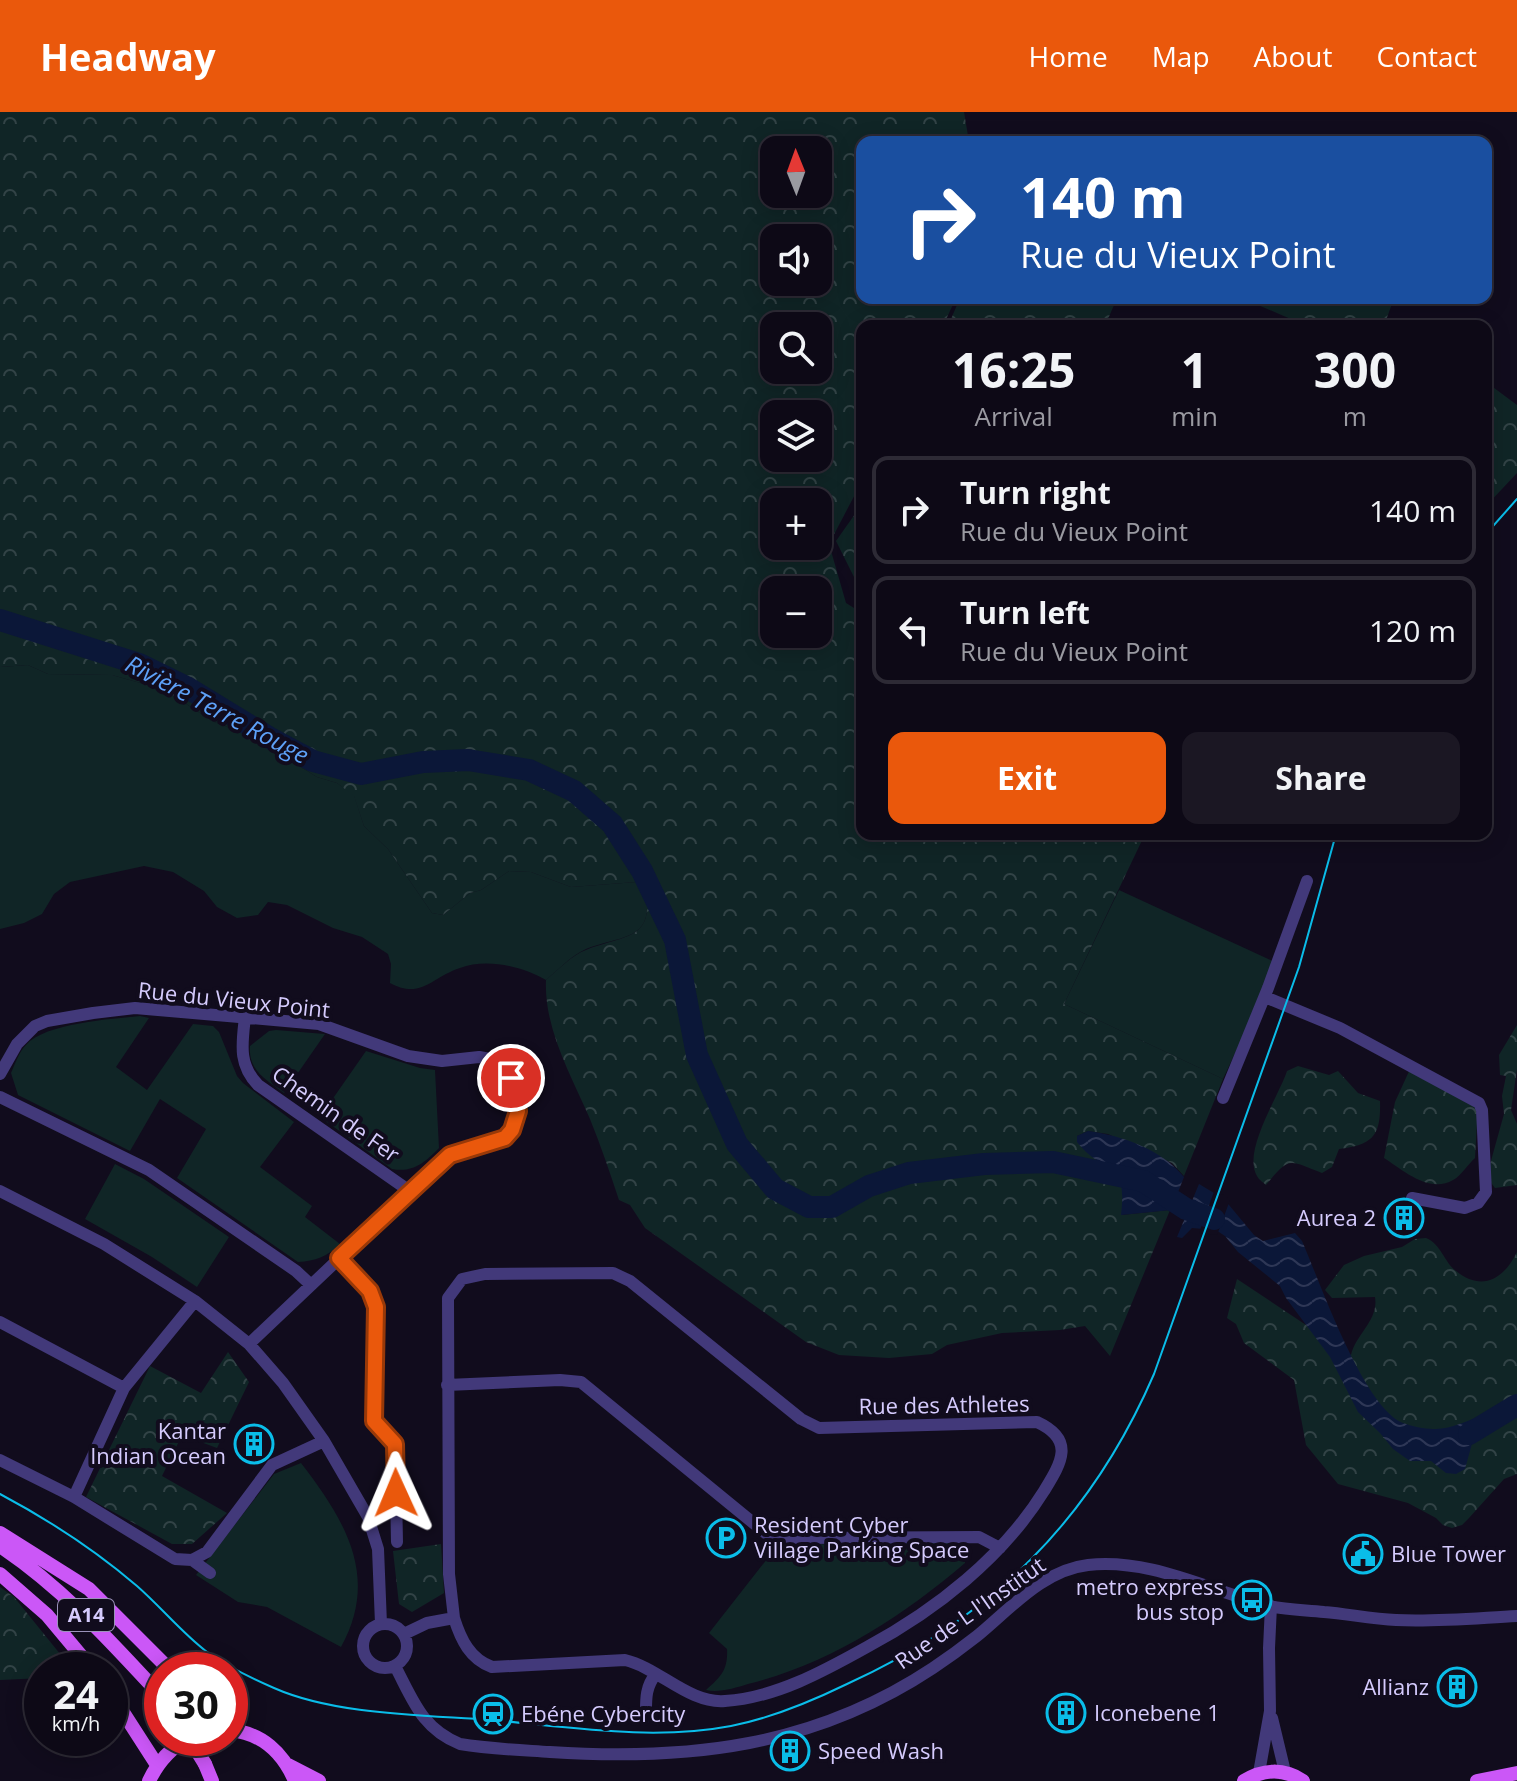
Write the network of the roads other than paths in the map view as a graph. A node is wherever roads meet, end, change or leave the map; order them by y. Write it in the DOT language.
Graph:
graph roads {
  1 [pos="1307,881"];
  2 [pos="1265,997"];
  3 [pos="245,1017"];
  4 [pos="0,1074"];
  5 [pos="0,1097"];
  6 [pos="1223,1098"];
  7 [pos="0,1191"];
  8 [pos="411,1192"];
  9 [pos="1412,1198"];
  10 [pos="339,1258"];
  11 [pos="310,1284"];
  12 [pos="195,1301"];
  13 [pos="0,1322"];
  14 [pos="249,1344"];
  15 [pos="447,1385"];
  16 [pos="124,1388"];
  17 [pos="324,1441"];
  18 [pos="0,1460"];
  19 [pos="74,1497"];
  20 [pos="0,1533"];
  21 [pos="397,1542"];
  22 [pos="0,1546"];
  23 [pos="1000,1548"];
  24 [pos="192,1560"];
  25 [pos="210,1573"];
  26 [pos="0,1574"];
  27 [pos="1271,1606"];
  28 [pos="1517,1616"];
  29 [pos="454,1618"];
  30 [pos="381,1624"];
  31 [pos="404,1634"];
  32 [pos="78,1652"];
  33 [pos="152,1652"];
  34 [pos="395,1666"];
  35 [pos="656,1674"];
  36 [pos="144,1677"];
  37 [pos="1270,1711"];
  38 [pos="646,1717"];
  39 [pos="128,1720"];
  40 [pos="248,1734"];
  41 [pos="165,1756"];
  42 [pos="200,1756"];
  43 [pos="157,1765"];
  44 [pos="288,1765"];
  45 [pos="1285,1772"];
  46 [pos="1259,1773"];
  47 [pos="1517,1773"];
  48 [pos="149,1781"];
  49 [pos="212,1781"];
  50 [pos="295,1781"];
  51 [pos="319,1781"];
  52 [pos="1244,1781"];
  53 [pos="1303,1781"];
  54 [pos="1477,1781"];
  1 -- 2 [label="street"];
  2 -- 6 [label="street"];
  2 -- 9 [label="street"];
  3 -- 4 [label="street, Rue du Vieux Point"];
  3 -- 8 [label="street, Chemin de Fer"];
  3 -- 8 [label="street, Rue du Vieux Point"];
  5 -- 11 [label="street"];
  7 -- 12 [label="street"];
  8 -- 10 [label="street, Rue du Vieux Point"];
  10 -- 11 [label="street, Rue du Vieux Point"];
  10 -- 21 [label="street"];
  11 -- 14 [label="street, Rue du Vieux Point"];
  12 -- 14 [label="street"];
  12 -- 16 [label="street"];
  13 -- 16 [label="street"];
  14 -- 17 [label="street"];
  15 -- 23 [label="street"];
  15 -- 23 [label="street, Rue des Athletes"];
  15 -- 29 [label="street, Rue des Athletes"];
  16 -- 19 [label="street"];
  17 -- 24 [label="street"];
  17 -- 30 [label="street"];
  18 -- 19 [label="street"];
  19 -- 24 [label="street"];
  20 -- 33 [label="main road"];
  22 -- 36 [label="main road, A14"];
  23 -- 35 [label="street, Rue des Athletes"];
  24 -- 25 [label="street"];
  26 -- 32 [label="main road"];
  27 -- 28 [label="street, Rue de L l'Institut"];
  27 -- 34 [label="street, Rue de L l'Institut"];
  27 -- 37 [label="street"];
  29 -- 31 [label="street"];
  29 -- 35 [label="street, Rue des Athletes"];
  30 -- 31 [label="street"];
  30 -- 34 [label="street"];
  31 -- 34 [label="street"];
  35 -- 38 [label="street"];
  37 -- 45 [label="street"];
  37 -- 46 [label="street"];
  39 -- 43 [label="main road"];
  40 -- 44 [label="main road"];
  41 -- 43 [label="main road"];
  42 -- 49 [label="main road, bridge"];
  43 -- 48 [label="main road"];
  44 -- 50 [label="main road"];
  44 -- 51 [label="main road"];
  45 -- 46 [label="main road"];
  45 -- 53 [label="main road"];
  46 -- 52 [label="main road"];
  47 -- 54 [label="main road"];
}
